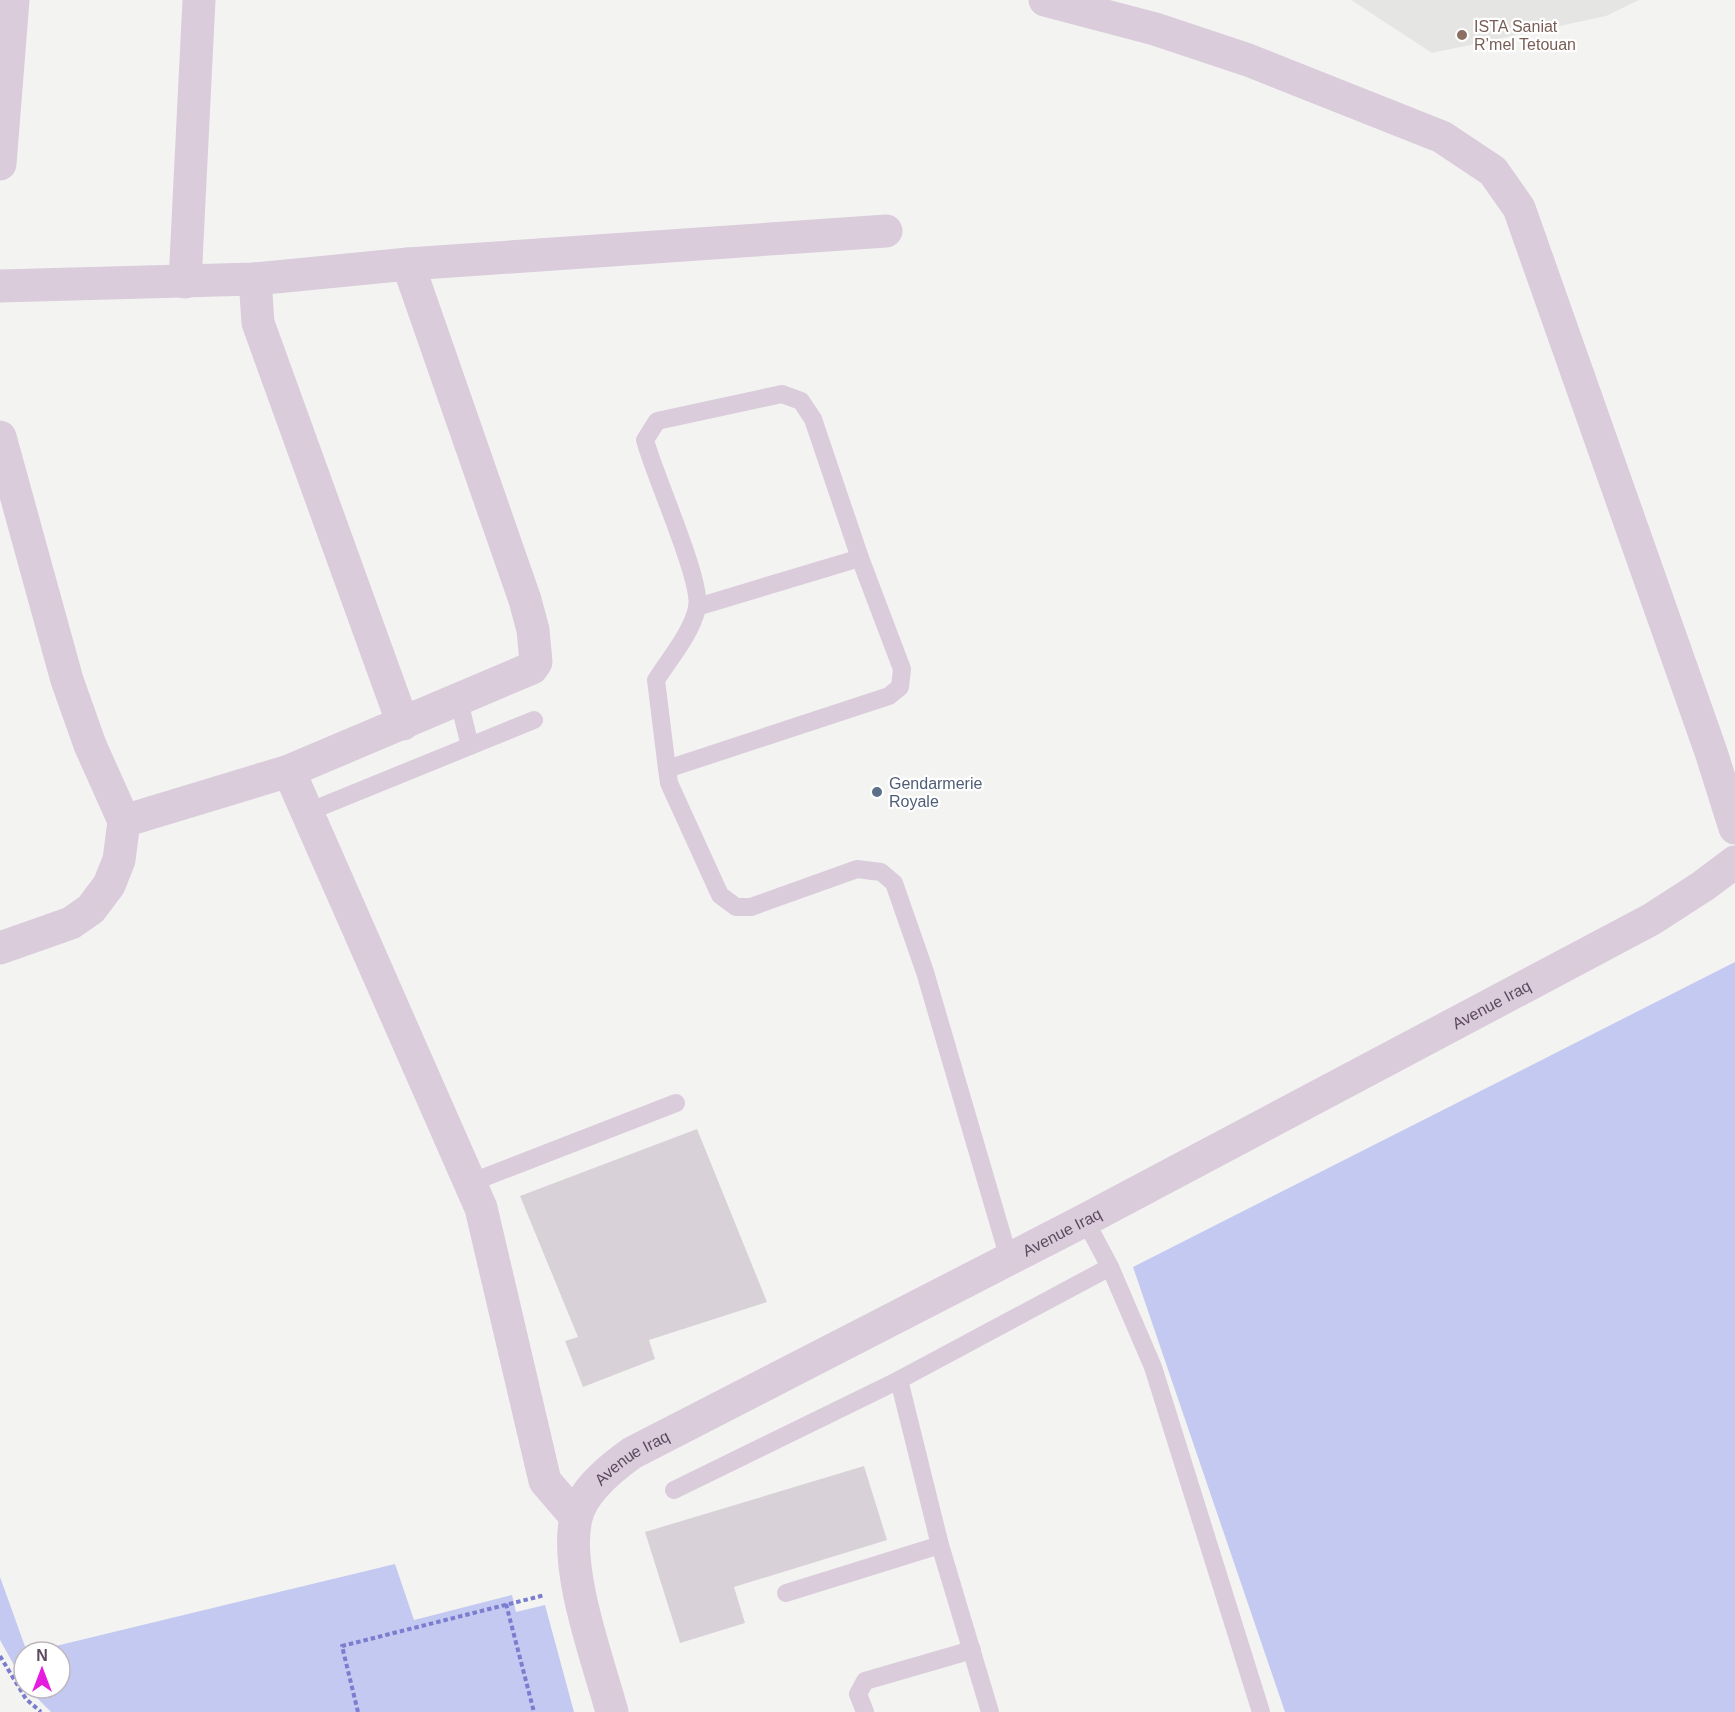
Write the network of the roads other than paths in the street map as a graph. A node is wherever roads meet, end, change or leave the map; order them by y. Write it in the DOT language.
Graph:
graph roads {
  1 [pos="14,0"];
  2 [pos="199,0"];
  3 [pos="1045,0"];
  4 [pos="0,164"];
  5 [pos="886,231"];
  6 [pos="408,264"];
  7 [pos="255,279"];
  8 [pos="185,282"];
  9 [pos="0,286"];
  10 [pos="0,437"];
  11 [pos="860,558"];
  12 [pos="698,607"];
  13 [pos="459,701"];
  14 [pos="534,720"];
  15 [pos="403,724"];
  16 [pos="471,746"];
  17 [pos="667,769"];
  18 [pos="289,771"];
  19 [pos="308,812"];
  20 [pos="124,821"];
  21 [pos="1735,828"];
  22 [pos="1735,862"];
  23 [pos="0,948"];
  24 [pos="676,1103"];
  25 [pos="470,1184"];
  26 [pos="1085,1220"];
  27 [pos="1009,1259"];
  28 [pos="1110,1267"];
  29 [pos="899,1380"];
  30 [pos="674,1490"];
  31 [pos="576,1517"];
  32 [pos="940,1545"];
  33 [pos="786,1593"];
  34 [pos="972,1650"];
  35 [pos="612,1712"];
  36 [pos="865,1712"];
  37 [pos="990,1712"];
  38 [pos="1261,1712"];
  1 -- 4 [label="street"];
  2 -- 8 [label="street"];
  3 -- 21 [label="street"];
  5 -- 6 [label="street"];
  6 -- 7 [label="street"];
  6 -- 13 [label="street"];
  7 -- 8 [label="street"];
  7 -- 15 [label="street"];
  8 -- 9 [label="street"];
  10 -- 20 [label="street"];
  11 -- 12 [label="lane"];
  11 -- 12 [label="lane"];
  11 -- 17 [label="lane"];
  12 -- 17 [label="lane"];
  13 -- 15 [label="street"];
  13 -- 16 [label="lane"];
  14 -- 16 [label="lane"];
  15 -- 18 [label="street"];
  16 -- 19 [label="lane"];
  17 -- 27 [label="lane"];
  18 -- 19 [label="street"];
  18 -- 20 [label="street"];
  19 -- 25 [label="street"];
  20 -- 23 [label="street"];
  22 -- 26 [label="street, Avenue Iraq"];
  24 -- 25 [label="lane"];
  25 -- 31 [label="street"];
  26 -- 27 [label="street, Avenue Iraq"];
  26 -- 28 [label="lane"];
  27 -- 31 [label="street, Avenue Iraq"];
  28 -- 29 [label="lane"];
  28 -- 38 [label="lane"];
  29 -- 30 [label="lane"];
  29 -- 32 [label="lane"];
  31 -- 35 [label="street, Avenue Iraq"];
  32 -- 33 [label="lane"];
  32 -- 34 [label="lane"];
  34 -- 36 [label="lane"];
  34 -- 37 [label="lane"];
}
